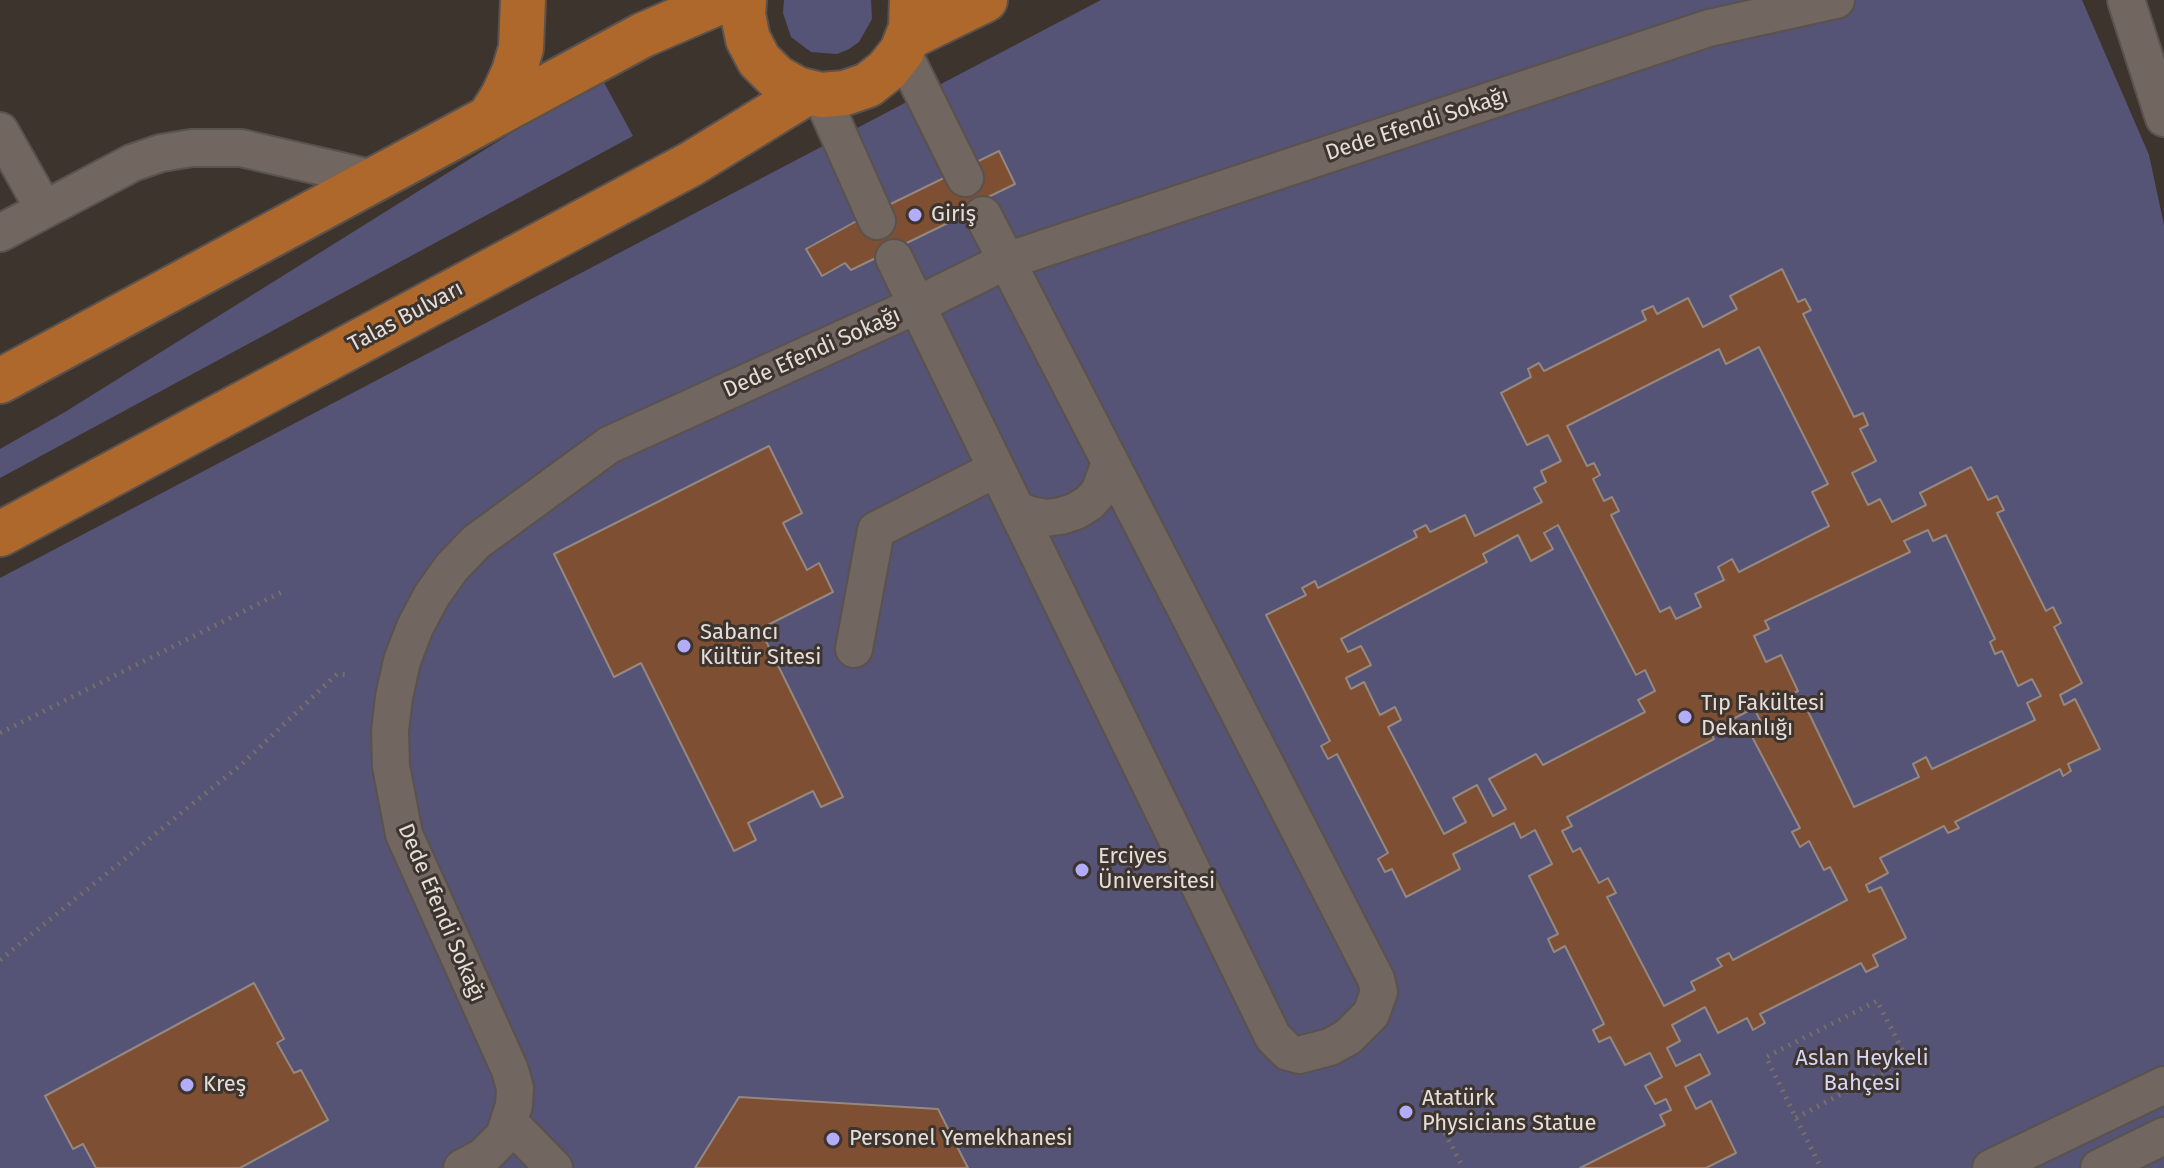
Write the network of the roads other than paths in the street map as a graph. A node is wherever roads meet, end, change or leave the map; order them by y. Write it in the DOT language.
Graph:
graph roads {
  1 [pos="523,0"];
  2 [pos="724,0"];
  3 [pos="744,0"];
  4 [pos="985,0"];
  5 [pos="1836,0"];
  6 [pos="2126,0"];
  7 [pos="907,30"];
  8 [pos="814,93"];
  9 [pos="489,118"];
  10 [pos="2164,118"];
  11 [pos="0,131"];
  12 [pos="965,178"];
  13 [pos="375,179"];
  14 [pos="44,209"];
  15 [pos="983,215"];
  16 [pos="877,221"];
  17 [pos="0,233"];
  18 [pos="894,258"];
  19 [pos="1006,261"];
  20 [pos="915,306"];
  21 [pos="0,381"];
  22 [pos="1110,463"];
  23 [pos="996,469"];
  24 [pos="1016,509"];
  25 [pos="0,534"];
  26 [pos="854,649"];
  27 [pos="2164,1085"];
  28 [pos="510,1123"];
  29 [pos="2164,1136"];
  30 [pos="462,1168"];
  31 [pos="554,1168"];
  32 [pos="1991,1168"];
  33 [pos="2099,1168"];
  1 -- 9 [label="main road"];
  2 -- 9 [label="main road"];
  3 -- 8 [label="main road"];
  4 -- 7 [label="main road"];
  5 -- 19 [label="street, Dede Efendi Sokağı"];
  6 -- 10 [label="street"];
  7 -- 8 [label="main road"];
  7 -- 12 [label="street"];
  8 -- 16 [label="street"];
  8 -- 25 [label="main road, Talas Bulvarı"];
  9 -- 13 [label="main road"];
  11 -- 14 [label="street"];
  13 -- 14 [label="street"];
  13 -- 21 [label="main road"];
  14 -- 17 [label="street"];
  15 -- 19 [label="street"];
  18 -- 20 [label="street"];
  19 -- 20 [label="street, Dede Efendi Sokağı"];
  19 -- 22 [label="street"];
  20 -- 23 [label="street"];
  20 -- 28 [label="street, Dede Efendi Sokağı"];
  22 -- 24 [label="street"];
  22 -- 24 [label="street"];
  23 -- 24 [label="street"];
  23 -- 26 [label="street"];
  27 -- 32 [label="street"];
  28 -- 30 [label="street"];
  28 -- 31 [label="street"];
  29 -- 33 [label="street"];
}
